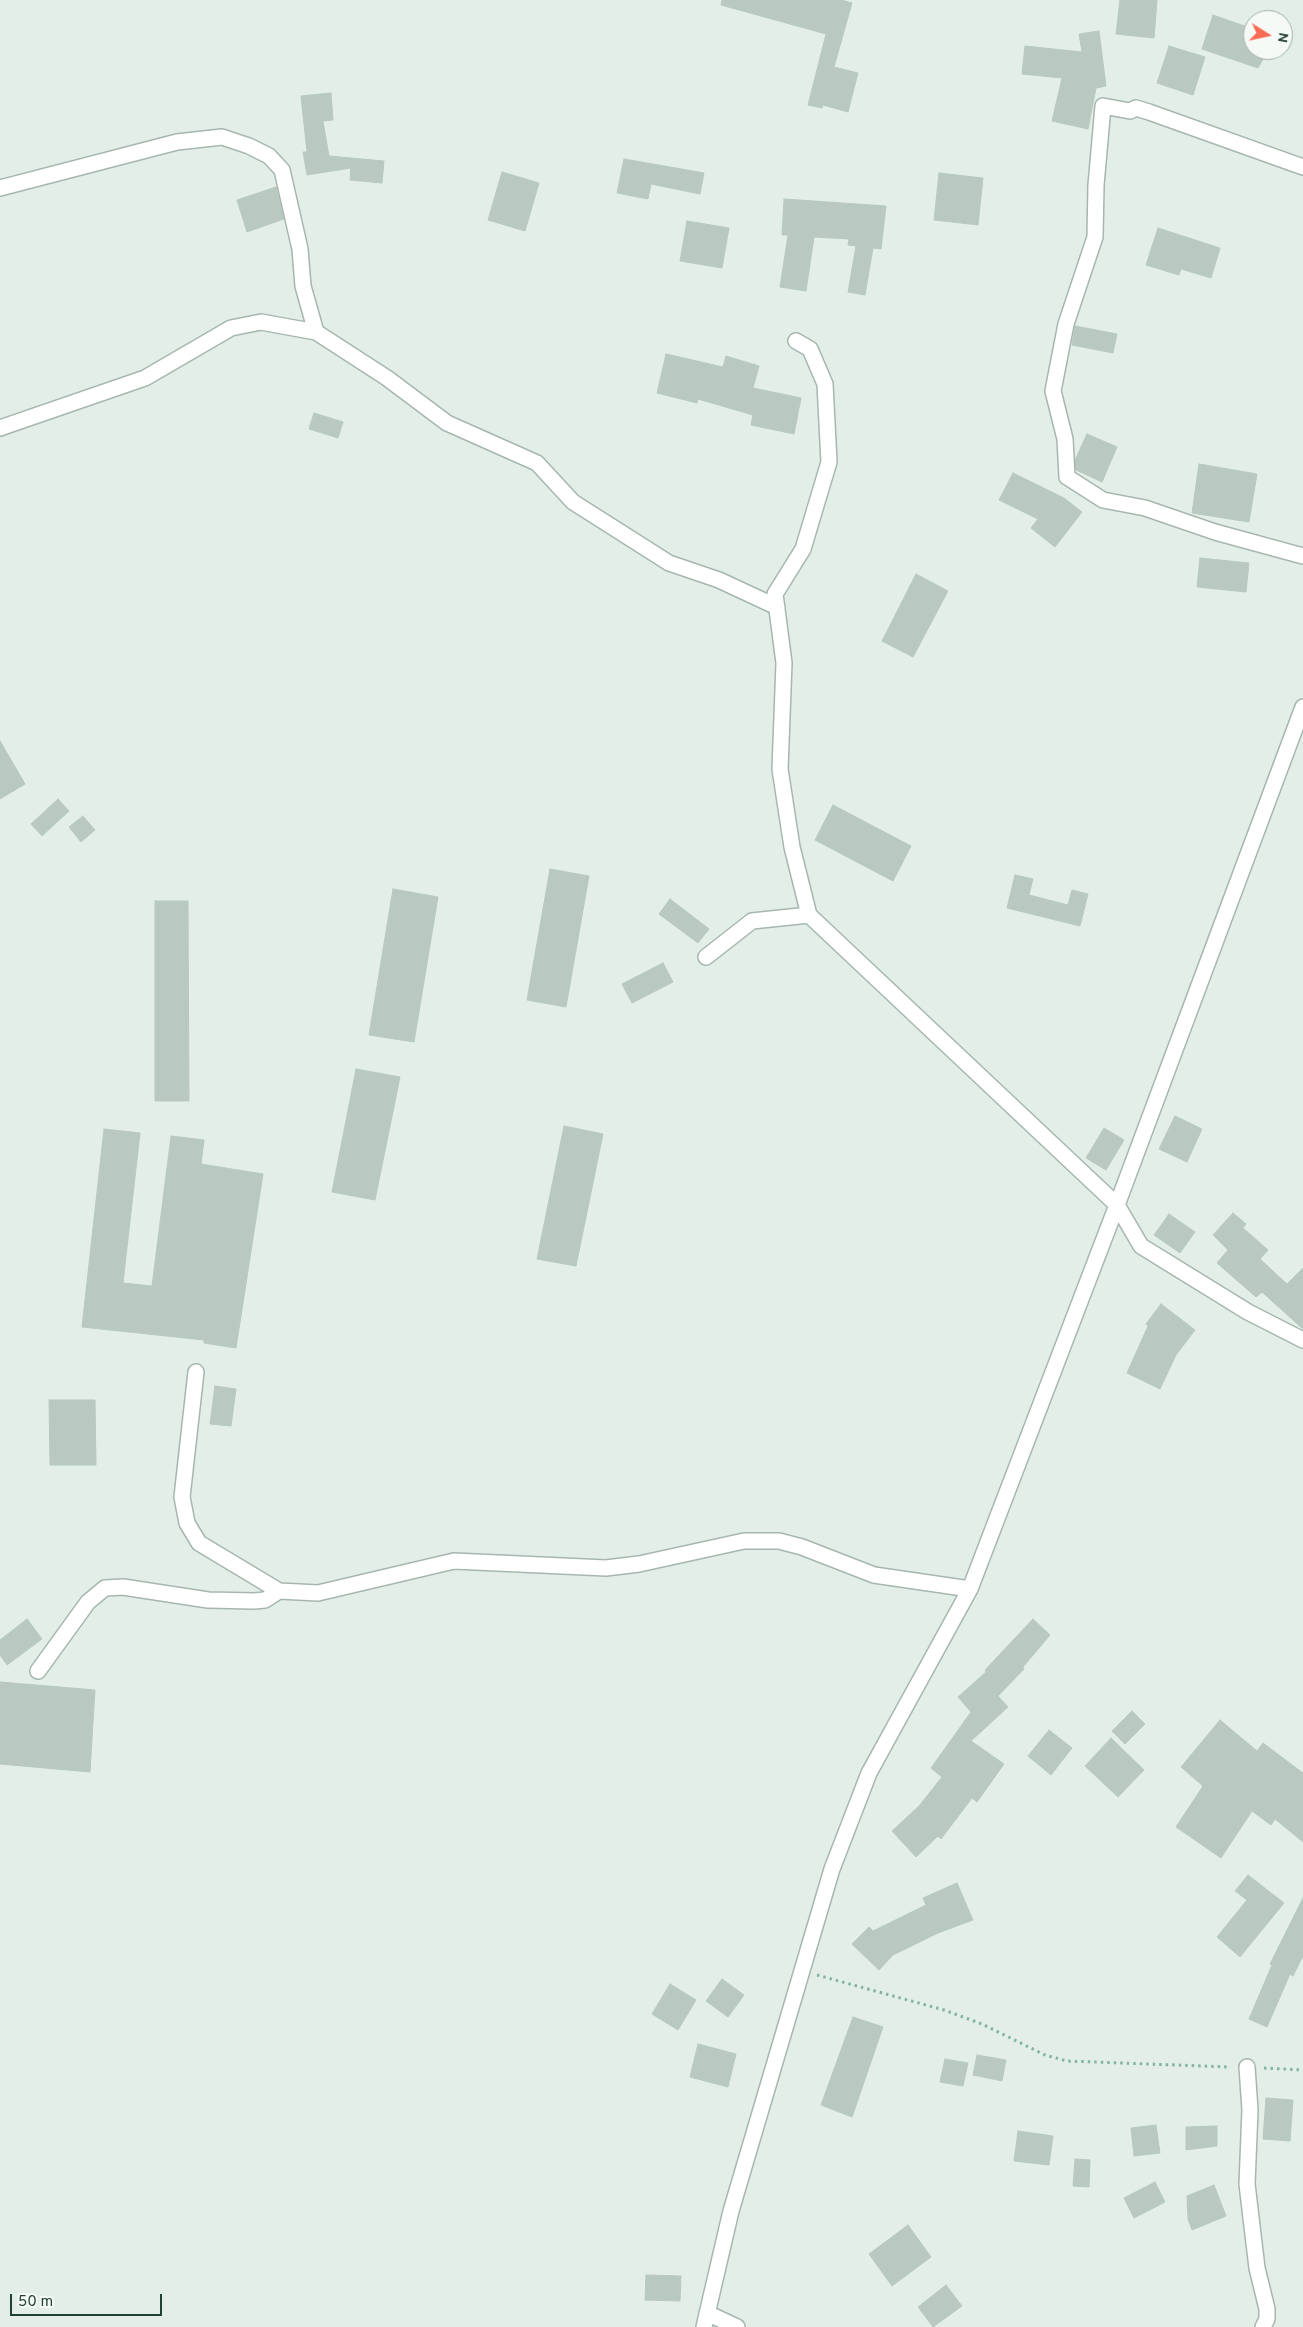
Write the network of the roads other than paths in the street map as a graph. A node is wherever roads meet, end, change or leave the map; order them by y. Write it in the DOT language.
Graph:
graph roads {
  1 [pos="1303,167"];
  2 [pos="0,188"];
  3 [pos="316,332"];
  4 [pos="796,341"];
  5 [pos="0,428"];
  6 [pos="1303,556"];
  7 [pos="777,607"];
  8 [pos="1303,707"];
  9 [pos="810,915"];
  10 [pos="706,957"];
  11 [pos="1117,1205"];
  12 [pos="1303,1340"];
  13 [pos="196,1372"];
  14 [pos="970,1589"];
  15 [pos="279,1591"];
  16 [pos="38,1671"];
  17 [pos="1247,2068"];
  18 [pos="706,2320"];
  19 [pos="737,2327"];
  20 [pos="1264,2327"];
  1 -- 6 [label="street"];
  2 -- 3 [label="street"];
  3 -- 5 [label="street"];
  3 -- 7 [label="street"];
  4 -- 7 [label="street"];
  7 -- 9 [label="street"];
  8 -- 11 [label="street"];
  9 -- 10 [label="street"];
  9 -- 11 [label="street"];
  11 -- 12 [label="street"];
  11 -- 14 [label="street"];
  13 -- 15 [label="street"];
  14 -- 15 [label="street"];
  14 -- 18 [label="street"];
  15 -- 16 [label="street"];
  17 -- 20 [label="street"];
  18 -- 19 [label="street"];
}
